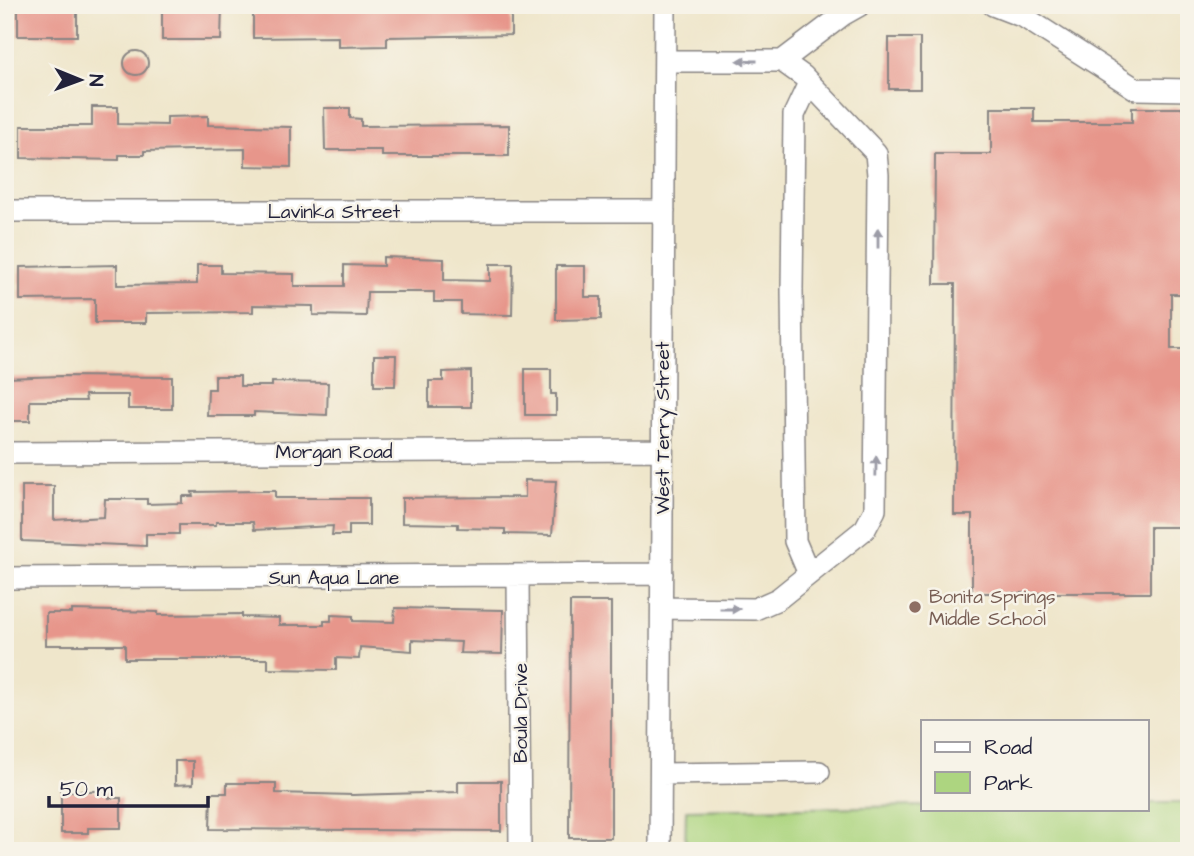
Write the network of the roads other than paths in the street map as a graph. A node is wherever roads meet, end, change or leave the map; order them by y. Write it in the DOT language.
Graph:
graph roads {
  1 [pos="665,5"];
  2 [pos="860,5"];
  3 [pos="993,5"];
  4 [pos="665,61"];
  5 [pos="782,61"];
  6 [pos="810,83"];
  7 [pos="1189,90"];
  8 [pos="5,211"];
  9 [pos="664,211"];
  10 [pos="662,450"];
  11 [pos="5,453"];
  12 [pos="662,574"];
  13 [pos="809,574"];
  14 [pos="518,576"];
  15 [pos="5,578"];
  16 [pos="662,608"];
  17 [pos="819,772"];
  18 [pos="660,774"];
  19 [pos="520,851"];
  20 [pos="660,851"];
  1 -- 4 [label="street, West Terry Street"];
  2 -- 5 [label="street"];
  3 -- 7 [label="street"];
  5 -- 4 [label="street, one-way"];
  4 -- 9 [label="street, West Terry Street"];
  5 -- 6 [label="street"];
  6 -- 13 [label="street"];
  13 -- 6 [label="street, one-way"];
  8 -- 9 [label="street, Lavinka Street"];
  9 -- 10 [label="street, West Terry Street"];
  10 -- 11 [label="street, Morgan Road"];
  10 -- 12 [label="street, West Terry Street"];
  12 -- 14 [label="street, Sun Aqua Lane"];
  12 -- 16 [label="street, West Terry Street"];
  16 -- 13 [label="street, one-way"];
  14 -- 15 [label="street, Sun Aqua Lane"];
  14 -- 19 [label="street, Boula Drive"];
  16 -- 18 [label="street, West Terry Street"];
  17 -- 18 [label="street"];
  18 -- 20 [label="street, West Terry Street"];
}
